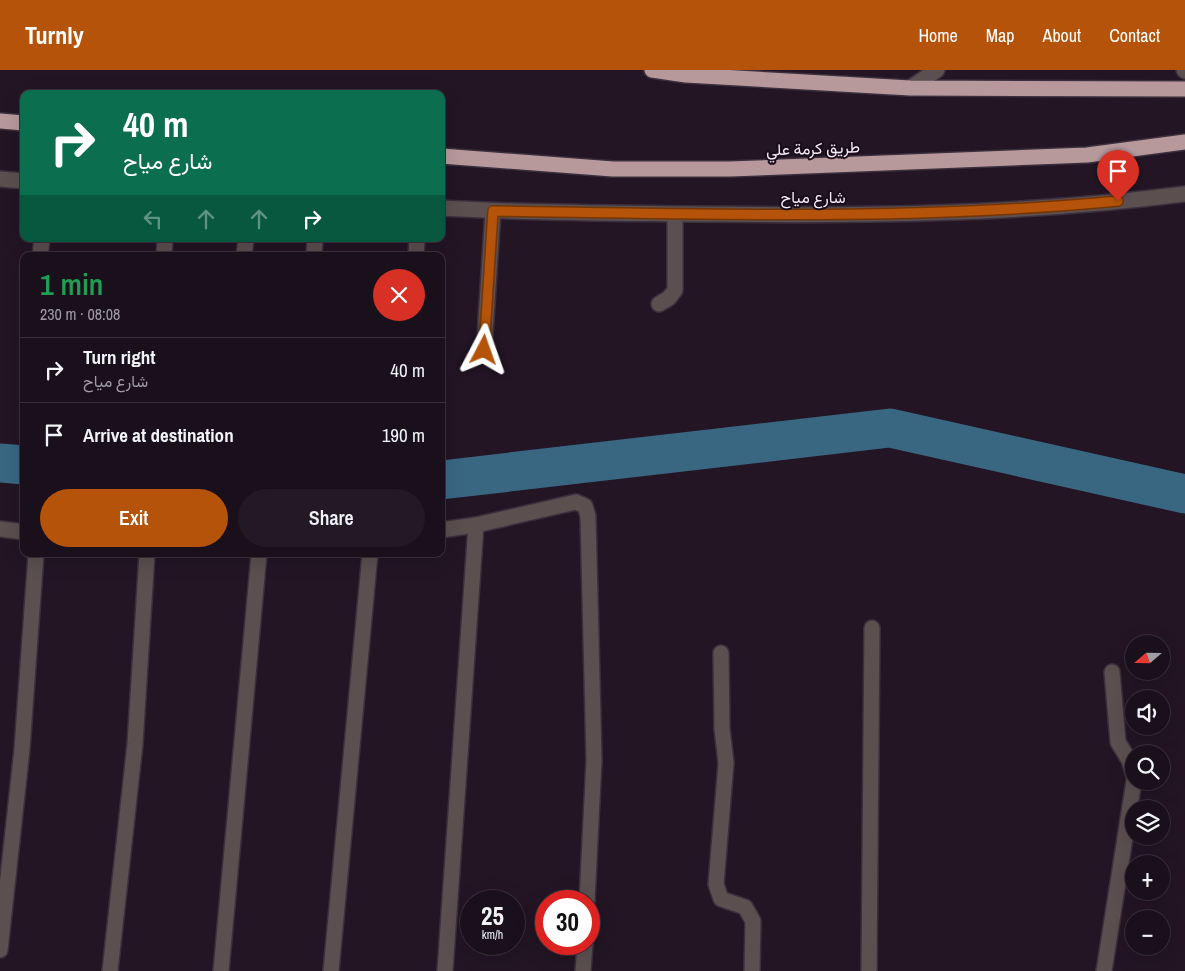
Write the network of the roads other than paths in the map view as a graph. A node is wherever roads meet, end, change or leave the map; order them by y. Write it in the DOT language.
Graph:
graph roads {
  1 [pos="652,70"];
  2 [pos="937,70"];
  3 [pos="910,88"];
  4 [pos="1185,89"];
  5 [pos="0,121"];
  6 [pos="20,123"];
  7 [pos="1185,142"];
  8 [pos="445,156"];
  9 [pos="0,179"];
  10 [pos="20,181"];
  11 [pos="1185,194"];
  12 [pos="445,208"];
  13 [pos="493,211"];
  14 [pos="675,214"];
  15 [pos="658,304"];
  16 [pos="484,350"];
  17 [pos="476,525"];
  18 [pos="0,529"];
  19 [pos="445,529"];
  20 [pos="20,532"];
  21 [pos="36,557"];
  22 [pos="147,557"];
  23 [pos="259,557"];
  24 [pos="370,557"];
  25 [pos="872,628"];
  26 [pos="721,654"];
  27 [pos="1112,672"];
  28 [pos="1125,753"];
  29 [pos="1133,790"];
  30 [pos="588,890"];
  31 [pos="0,950"];
  32 [pos="584,955"];
  33 [pos="110,971"];
  34 [pos="221,971"];
  35 [pos="331,971"];
  36 [pos="444,971"];
  37 [pos="583,971"];
  38 [pos="752,971"];
  39 [pos="869,971"];
  40 [pos="1104,971"];
  1 -- 3 [label="highway"];
  2 -- 3 [label="street"];
  3 -- 4 [label="highway"];
  5 -- 6 [label="highway"];
  7 -- 8 [label="highway, طريق كرمة علي"];
  9 -- 10 [label="street"];
  11 -- 14 [label="street, شارع مياح"];
  12 -- 13 [label="street, شارع مياح"];
  13 -- 14 [label="street, شارع مياح"];
  13 -- 16 [label="street"];
  14 -- 15 [label="street"];
  17 -- 19 [label="street"];
  17 -- 30 [label="street"];
  17 -- 36 [label="street"];
  18 -- 20 [label="street"];
  21 -- 31 [label="street"];
  22 -- 33 [label="street"];
  23 -- 34 [label="street"];
  24 -- 35 [label="street"];
  25 -- 39 [label="street"];
  26 -- 38 [label="street"];
  27 -- 28 [label="street"];
  29 -- 40 [label="street"];
  32 -- 37 [label="street"];
}
